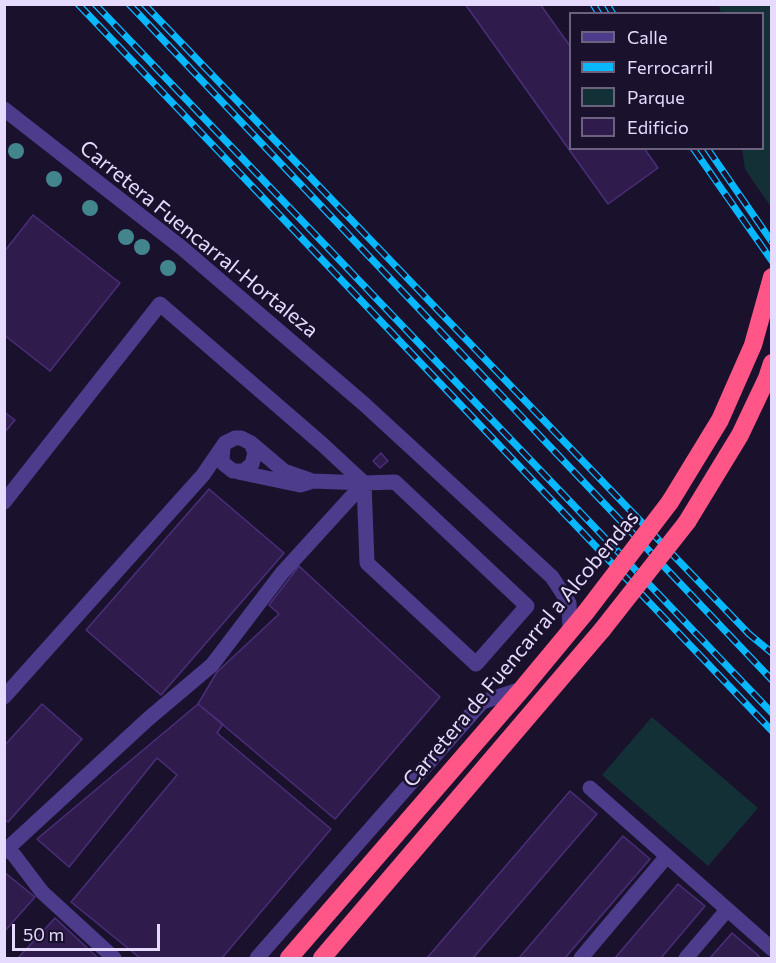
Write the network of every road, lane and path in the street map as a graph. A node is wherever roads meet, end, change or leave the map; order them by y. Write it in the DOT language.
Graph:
graph roads {
  1 [pos="4,109"];
  2 [pos="771,277"];
  3 [pos="769,370"];
  4 [pos="250,443"];
  5 [pos="223,448"];
  6 [pos="224,464"];
  7 [pos="238,472"];
  8 [pos="203,475"];
  9 [pos="313,481"];
  10 [pos="364,483"];
  11 [pos="4,502"];
  12 [pos="570,631"];
  13 [pos="522,689"];
  14 [pos="4,697"];
  15 [pos="590,788"];
  16 [pos="6,848"];
  17 [pos="667,856"];
  18 [pos="727,910"];
  19 [pos="771,949"];
  20 [pos="114,958"];
  21 [pos="257,958"];
  22 [pos="289,958"];
  23 [pos="322,958"];
  24 [pos="581,958"];
  25 [pos="686,958"];
  1 -- 12 [label="street, Carretera Fuencarral-Hortaleza"];
  2 -- 12 [label="highway, Carretera de Fuencarral a Alcobendas, bridge"];
  3 -- 23 [label="highway, bridge"];
  4 -- 5 [label="street"];
  4 -- 7 [label="street"];
  4 -- 9 [label="street"];
  5 -- 6 [label="street"];
  5 -- 8 [label="street"];
  6 -- 7 [label="street"];
  6 -- 8 [label="street"];
  7 -- 9 [label="street"];
  8 -- 14 [label="street"];
  9 -- 10 [label="street"];
  10 -- 10 [label="street"];
  10 -- 11 [label="street"];
  10 -- 16 [label="street"];
  12 -- 13 [label="highway, Carretera de Fuencarral a Alcobendas"];
  13 -- 21 [label="street"];
  13 -- 22 [label="highway, Carretera de Fuencarral a Alcobendas"];
  15 -- 17 [label="street"];
  16 -- 20 [label="street"];
  17 -- 18 [label="street"];
  17 -- 24 [label="street"];
  18 -- 19 [label="street"];
  18 -- 25 [label="street"];
}
